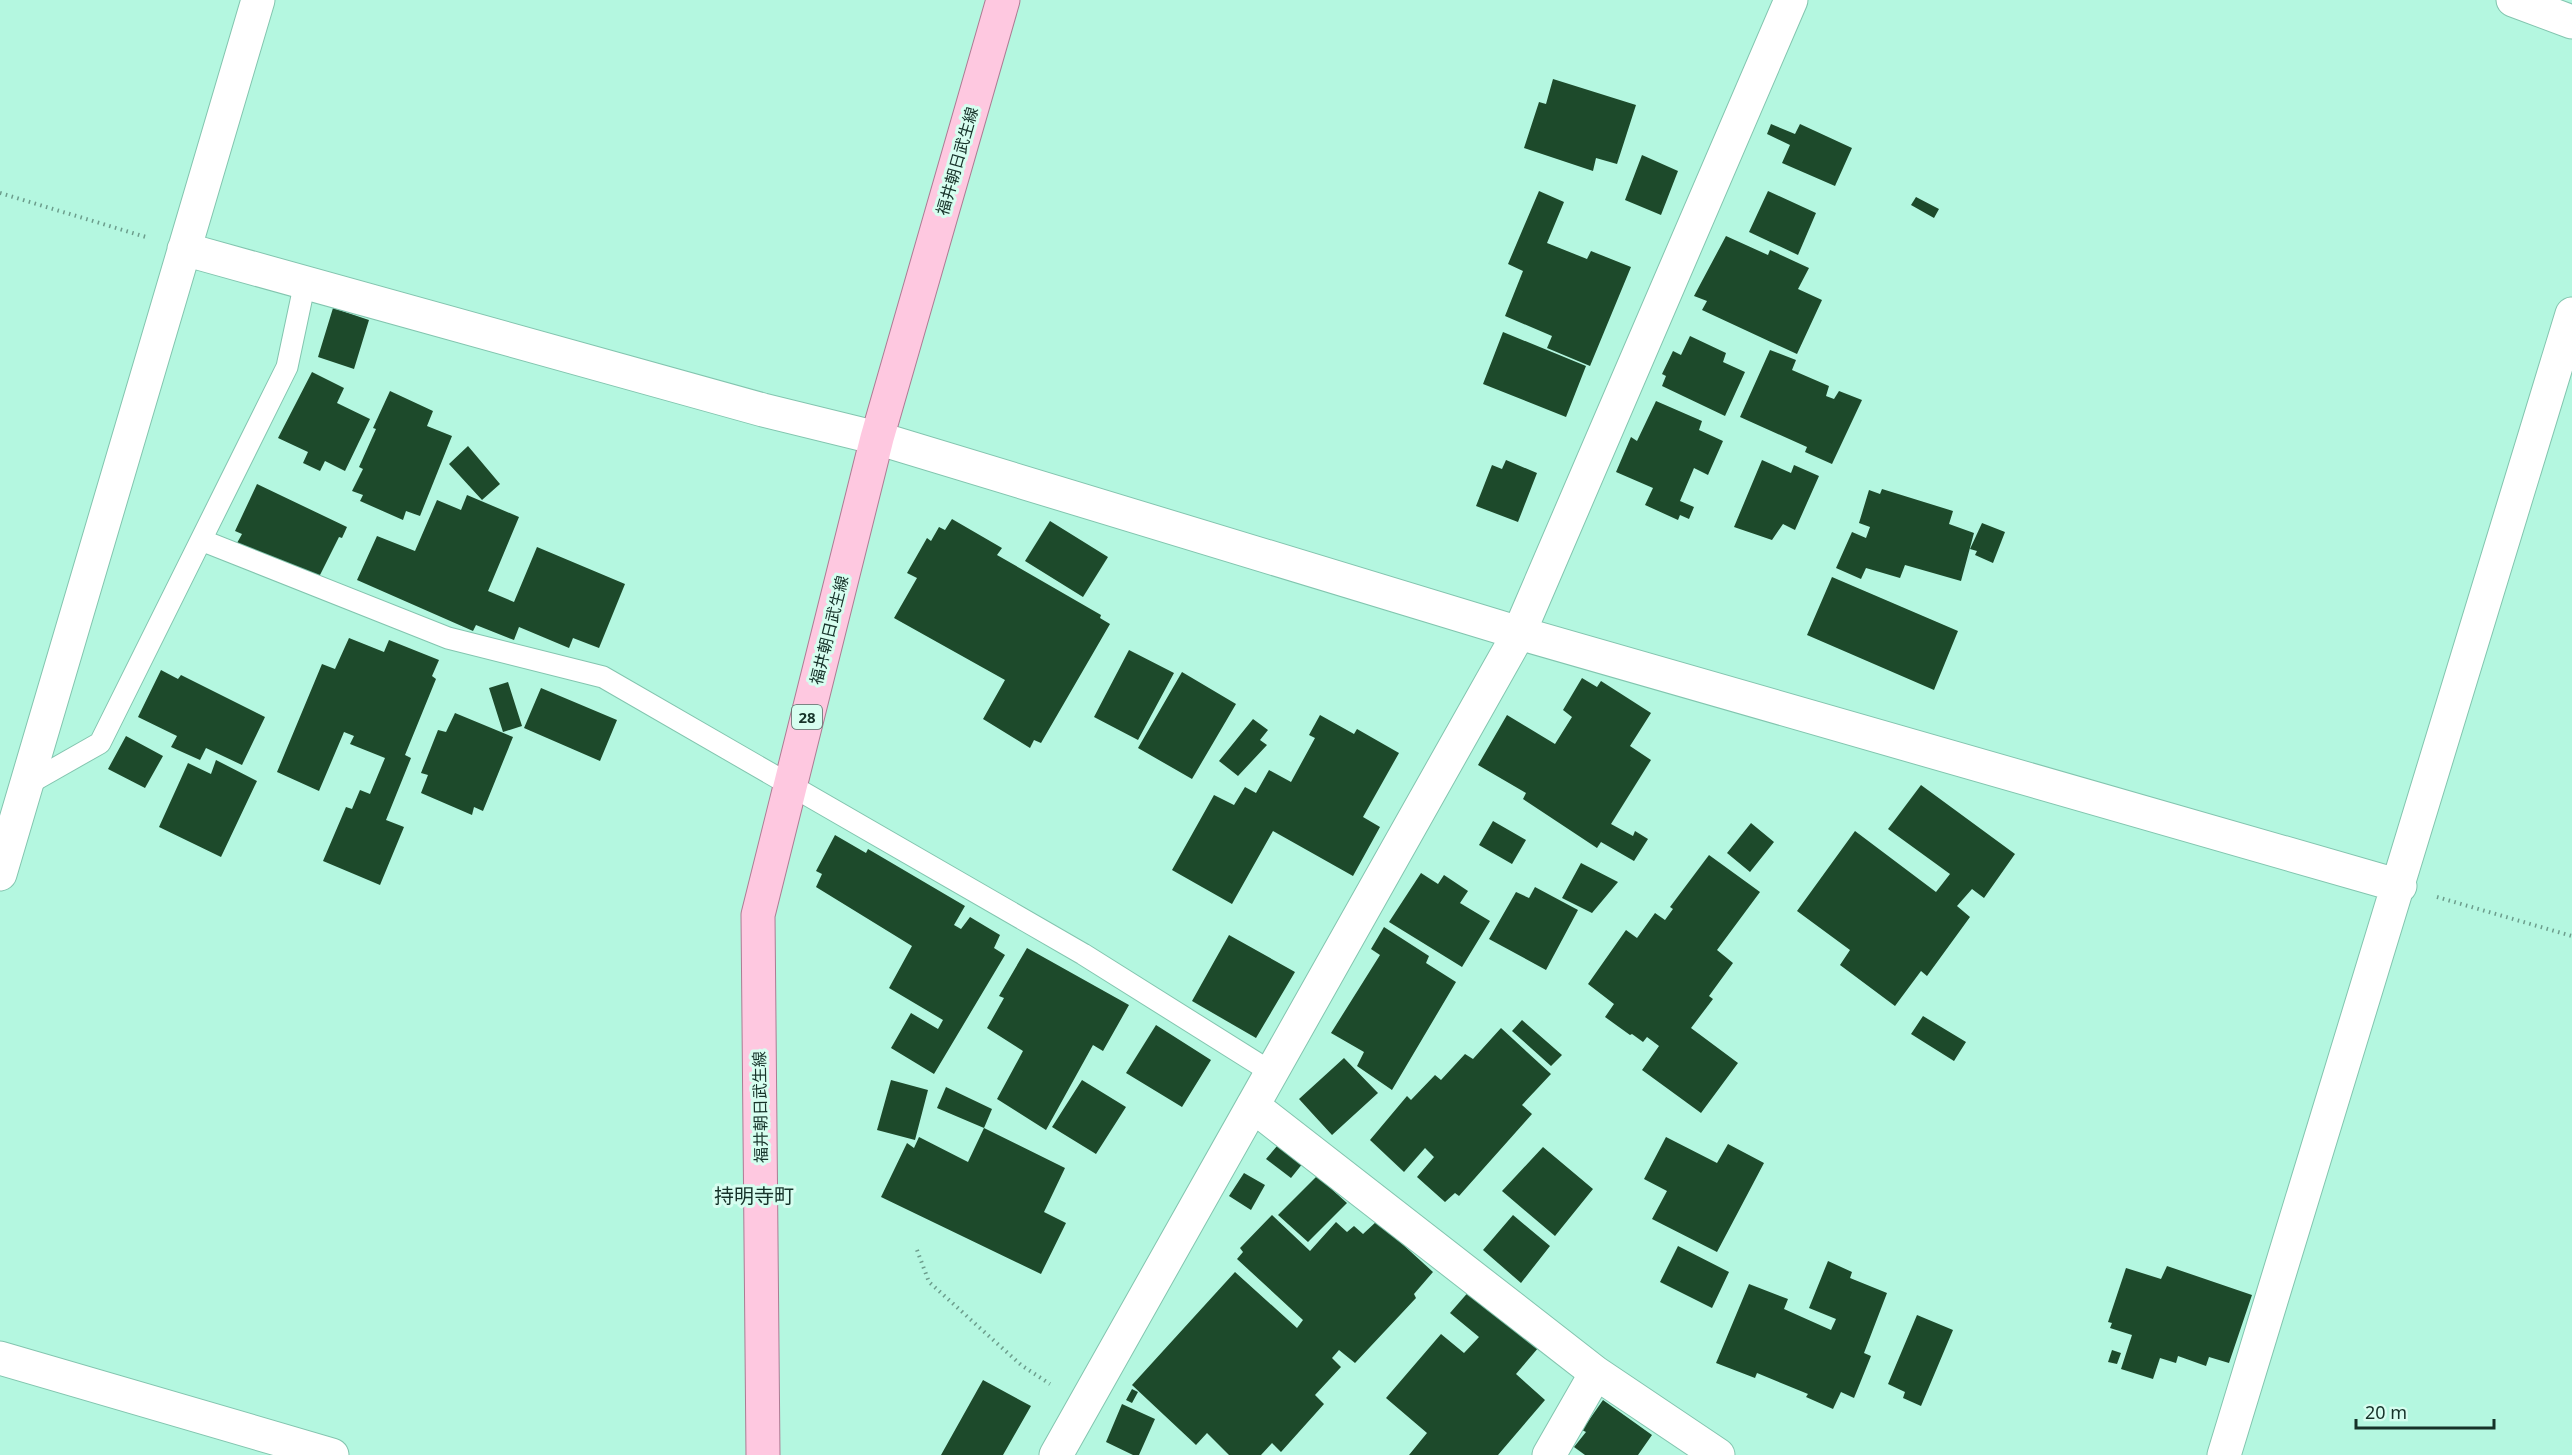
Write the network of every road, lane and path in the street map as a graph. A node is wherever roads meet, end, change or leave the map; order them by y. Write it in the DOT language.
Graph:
graph roads {
  1 [pos="258,0"];
  2 [pos="1003,0"];
  3 [pos="1791,0"];
  4 [pos="2513,0"];
  5 [pos="2572,22"];
  6 [pos="0,193"];
  7 [pos="184,249"];
  8 [pos="304,282"];
  9 [pos="2572,314"];
  10 [pos="877,438"];
  11 [pos="201,540"];
  12 [pos="1518,633"];
  13 [pos="26,785"];
  14 [pos="790,785"];
  15 [pos="0,874"];
  16 [pos="2400,885"];
  17 [pos="2572,936"];
  18 [pos="1271,1072"];
  19 [pos="1252,1106"];
  20 [pos="917,1250"];
  21 [pos="0,1358"];
  22 [pos="1596,1373"];
  23 [pos="1083,1406"];
  24 [pos="332,1455"];
  25 [pos="763,1455"];
  26 [pos="1056,1455"];
  27 [pos="1549,1455"];
  28 [pos="1718,1455"];
  29 [pos="2224,1455"];
  1 -- 7 [label="street"];
  2 -- 10 [label="main road, 福井朝日武生線 / 28"];
  3 -- 12 [label="street"];
  4 -- 5 [label="street"];
  6 -- 7 [label="path"];
  7 -- 8 [label="street"];
  7 -- 13 [label="street"];
  8 -- 10 [label="street"];
  8 -- 11 [label="lane"];
  9 -- 16 [label="street"];
  10 -- 12 [label="street"];
  10 -- 14 [label="main road, 福井朝日武生線 / 28"];
  11 -- 13 [label="lane"];
  11 -- 14 [label="lane"];
  12 -- 16 [label="street"];
  12 -- 18 [label="street"];
  13 -- 15 [label="street"];
  14 -- 18 [label="lane"];
  14 -- 25 [label="main road, 福井朝日武生線 / 28"];
  16 -- 17 [label="path"];
  16 -- 29 [label="street"];
  18 -- 19 [label="street"];
  19 -- 22 [label="street"];
  19 -- 23 [label="street"];
  20 -- 23 [label="path"];
  21 -- 24 [label="street"];
  22 -- 27 [label="street"];
  22 -- 28 [label="street"];
  23 -- 26 [label="street"];
}
